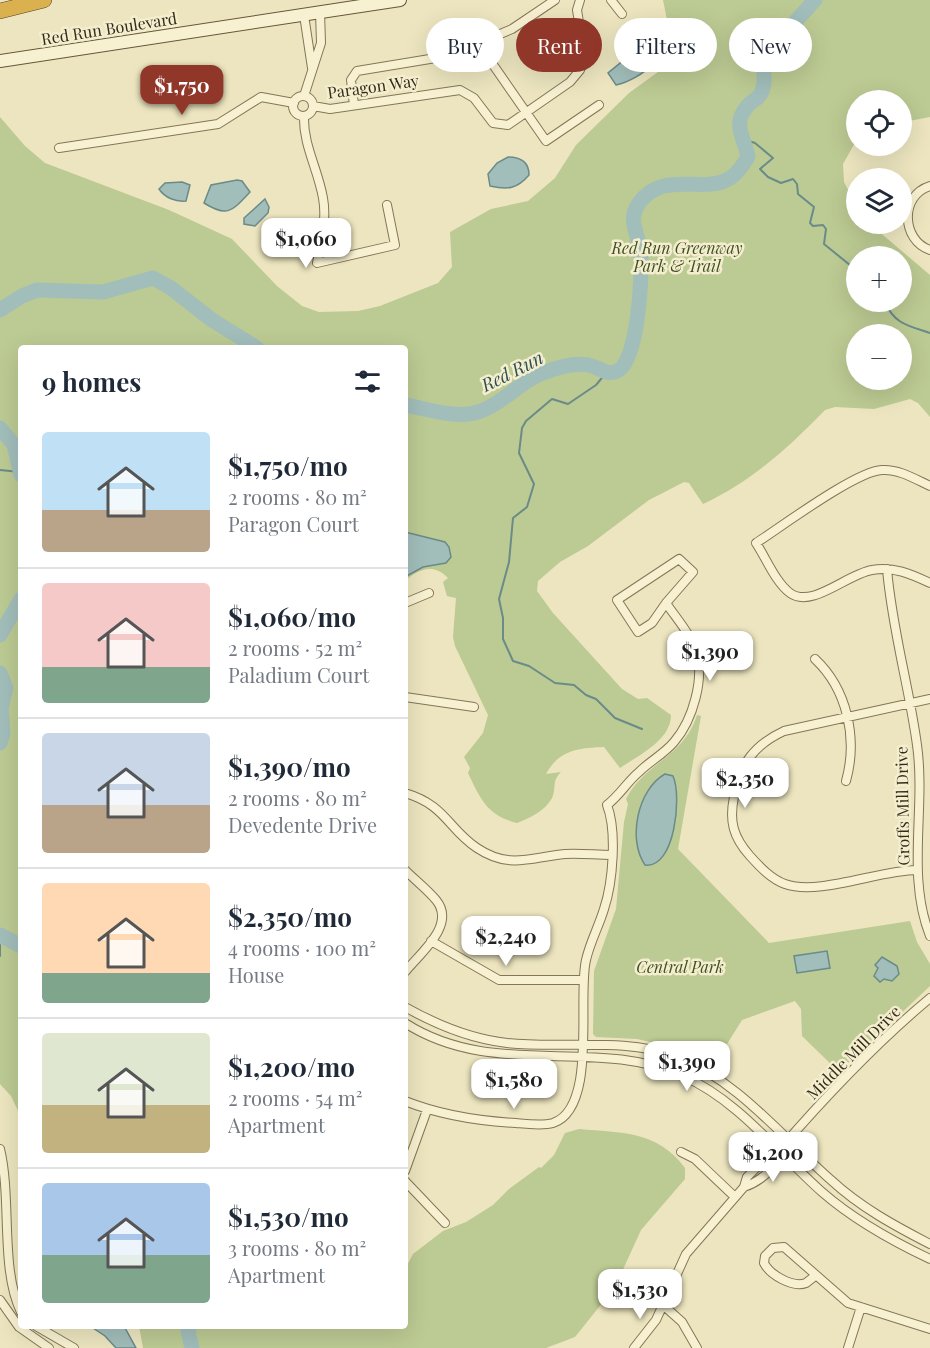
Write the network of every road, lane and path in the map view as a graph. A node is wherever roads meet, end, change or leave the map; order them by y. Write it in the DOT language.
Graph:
graph roads {
  1 [pos="44,0"];
  2 [pos="400,0"];
  3 [pos="555,0"];
  4 [pos="580,0"];
  5 [pos="611,0"];
  6 [pos="0,11"];
  7 [pos="320,12"];
  8 [pos="622,14"];
  9 [pos="304,15"];
  10 [pos="504,33"];
  11 [pos="426,60"];
  12 [pos="0,61"];
  13 [pos="312,68"];
  14 [pos="497,72"];
  15 [pos="304,96"];
  16 [pos="294,103"];
  17 [pos="354,105"];
  18 [pos="599,105"];
  19 [pos="313,106"];
  20 [pos="526,113"];
  21 [pos="304,116"];
  22 [pos="59,148"];
  23 [pos="930,186"];
  24 [pos="387,205"];
  25 [pos="930,250"];
  26 [pos="930,486"];
  27 [pos="887,569"];
  28 [pos="930,583"];
  29 [pos="429,592"];
  30 [pos="408,602"];
  31 [pos="666,603"];
  32 [pos="815,659"];
  33 [pos="408,698"];
  34 [pos="930,699"];
  35 [pos="910,703"];
  36 [pos="474,707"];
  37 [pos="846,717"];
  38 [pos="846,781"];
  39 [pos="408,794"];
  40 [pos="611,855"];
  41 [pos="917,870"];
  42 [pos="408,873"];
  43 [pos="930,936"];
  44 [pos="431,941"];
  45 [pos="409,960"];
  46 [pos="584,980"];
  47 [pos="930,998"];
  48 [pos="408,1009"];
  49 [pos="408,1024"];
  50 [pos="584,1045"];
  51 [pos="583,1058"];
  52 [pos="408,1102"];
  53 [pos="427,1110"];
  54 [pos="787,1141"];
  55 [pos="0,1149"];
  56 [pos="681,1152"];
  57 [pos="776,1153"];
  58 [pos="408,1163"];
  59 [pos="408,1184"];
  60 [pos="735,1197"];
  61 [pos="445,1223"];
  62 [pos="930,1244"];
  63 [pos="930,1259"];
  64 [pos="814,1276"];
  65 [pos="0,1300"];
  66 [pos="663,1305"];
  67 [pos="18,1307"];
  68 [pos="861,1307"];
  69 [pos="18,1327"];
  70 [pos="20,1329"];
  71 [pos="41,1329"];
  72 [pos="930,1329"];
  73 [pos="49,1348"];
  74 [pos="74,1348"];
  75 [pos="634,1348"];
  76 [pos="697,1348"];
  77 [pos="848,1348"];
  1 -- 6 [label="highway"];
  2 -- 7 [label="main road, Red Run Boulevard"];
  3 -- 10 [label="street"];
  4 -- 20 [label="street, Paragon Way"];
  5 -- 8 [label="street"];
  7 -- 9 [label="main road, Red Run Boulevard"];
  7 -- 13 [label="street"];
  9 -- 12 [label="main road, Red Run Boulevard"];
  9 -- 13 [label="street"];
  11 -- 17 [label="street"];
  13 -- 15 [label="street"];
  14 -- 20 [label="street"];
  15 -- 16 [label="street"];
  15 -- 19 [label="street"];
  16 -- 21 [label="street"];
  16 -- 22 [label="street"];
  17 -- 19 [label="street, Paragon Way"];
  17 -- 20 [label="street, Paragon Way"];
  18 -- 20 [label="street"];
  19 -- 21 [label="street"];
  21 -- 24 [label="street"];
  23 -- 25 [label="street"];
  26 -- 27 [label="street"];
  27 -- 28 [label="street"];
  27 -- 35 [label="street, Groffs Mill Drive"];
  29 -- 30 [label="street"];
  31 -- 31 [label="street"];
  31 -- 40 [label="street"];
  32 -- 37 [label="street"];
  33 -- 36 [label="street"];
  34 -- 35 [label="street"];
  35 -- 37 [label="street"];
  35 -- 41 [label="street, Groffs Mill Drive"];
  37 -- 38 [label="street"];
  37 -- 41 [label="street"];
  39 -- 40 [label="street"];
  40 -- 46 [label="street"];
  41 -- 43 [label="street, Groffs Mill Drive"];
  42 -- 44 [label="street"];
  44 -- 45 [label="street"];
  44 -- 46 [label="street"];
  46 -- 50 [label="street"];
  47 -- 54 [label="street, Middle Mill Drive"];
  48 -- 50 [label="street"];
  49 -- 51 [label="street"];
  50 -- 51 [label="street"];
  50 -- 54 [label="street"];
  51 -- 53 [label="street"];
  51 -- 57 [label="street"];
  52 -- 53 [label="street"];
  53 -- 58 [label="street"];
  54 -- 57 [label="street, Middle Mill Drive"];
  54 -- 62 [label="street"];
  55 -- 67 [label="street"];
  56 -- 60 [label="street"];
  57 -- 60 [label="street, Middle Mill Drive"];
  57 -- 63 [label="street"];
  59 -- 61 [label="street"];
  60 -- 66 [label="street, Middle Mill Drive"];
  64 -- 64 [label="street"];
  64 -- 68 [label="street"];
  65 -- 69 [label="street"];
  66 -- 75 [label="street, Middle Mill Drive"];
  66 -- 76 [label="street"];
  68 -- 72 [label="street"];
  68 -- 77 [label="street"];
  70 -- 73 [label="street"];
  71 -- 74 [label="street"];
}
